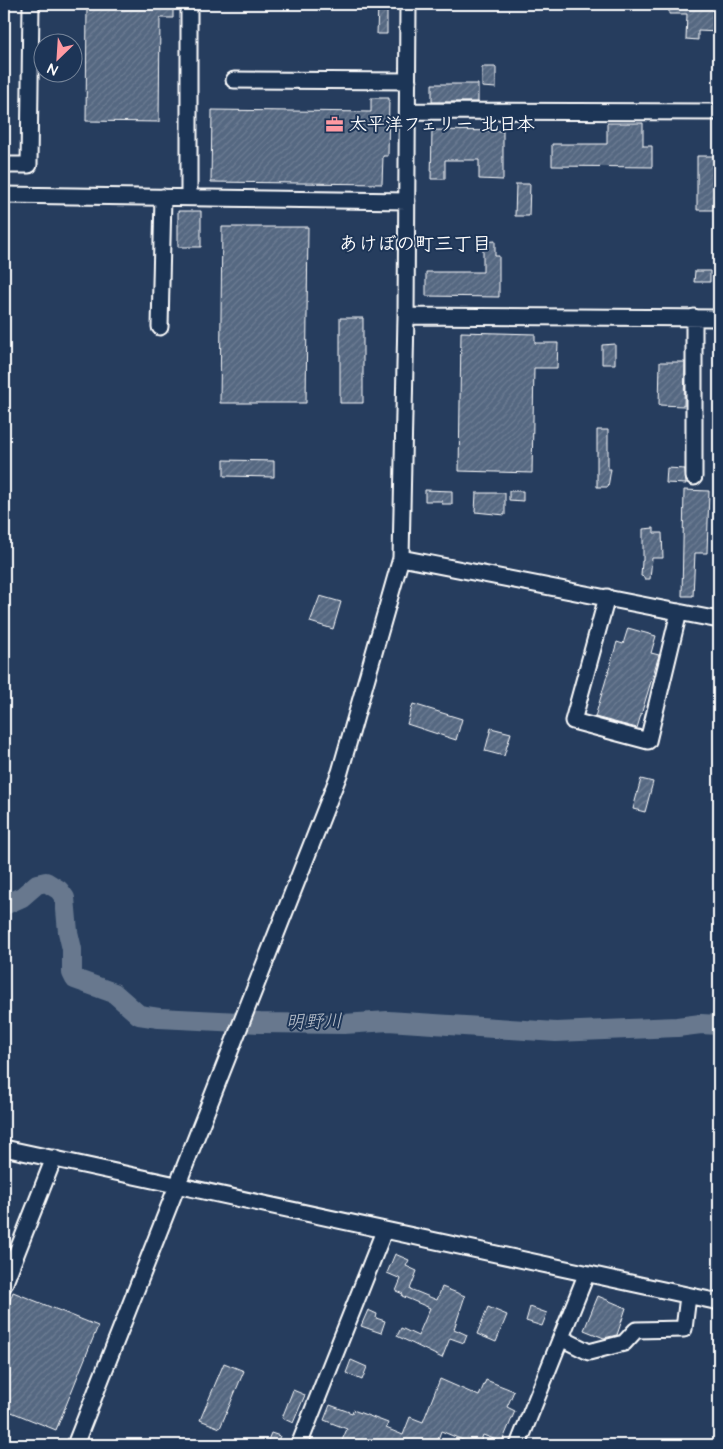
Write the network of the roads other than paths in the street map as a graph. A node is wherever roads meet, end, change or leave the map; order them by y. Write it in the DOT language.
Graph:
graph roads {
  1 [pos="31,4"];
  2 [pos="189,4"];
  3 [pos="408,4"];
  4 [pos="234,80"];
  5 [pos="408,82"];
  6 [pos="408,111"];
  7 [pos="719,112"];
  8 [pos="4,164"];
  9 [pos="4,196"];
  10 [pos="163,197"];
  11 [pos="188,197"];
  12 [pos="407,201"];
  13 [pos="406,316"];
  14 [pos="694,318"];
  15 [pos="719,318"];
  16 [pos="160,327"];
  17 [pos="694,477"];
  18 [pos="401,558"];
  19 [pos="607,597"];
  20 [pos="679,612"];
  21 [pos="719,620"];
  22 [pos="4,1148"];
  23 [pos="54,1158"];
  24 [pos="178,1184"];
  25 [pos="384,1230"];
  26 [pos="586,1275"];
  27 [pos="4,1285"];
  28 [pos="688,1296"];
  29 [pos="719,1302"];
  30 [pos="560,1338"];
  31 [pos="75,1445"];
  32 [pos="299,1445"];
  33 [pos="518,1445"];
  1 -- 8 [label="street"];
  2 -- 11 [label="street"];
  3 -- 5 [label="street"];
  4 -- 5 [label="street"];
  5 -- 6 [label="street"];
  6 -- 7 [label="street"];
  6 -- 12 [label="street"];
  9 -- 10 [label="street"];
  10 -- 11 [label="street"];
  10 -- 16 [label="street"];
  11 -- 12 [label="street"];
  12 -- 13 [label="street"];
  13 -- 14 [label="street"];
  13 -- 18 [label="street"];
  14 -- 15 [label="street"];
  14 -- 17 [label="street"];
  18 -- 19 [label="street"];
  18 -- 24 [label="street"];
  19 -- 20 [label="street"];
  19 -- 20 [label="street"];
  20 -- 21 [label="street"];
  22 -- 23 [label="street"];
  23 -- 24 [label="street"];
  23 -- 27 [label="street"];
  24 -- 25 [label="street"];
  24 -- 31 [label="street"];
  25 -- 26 [label="street"];
  25 -- 32 [label="street"];
  26 -- 28 [label="street"];
  26 -- 30 [label="street"];
  28 -- 29 [label="street"];
  28 -- 30 [label="street"];
  30 -- 33 [label="street"];
}
